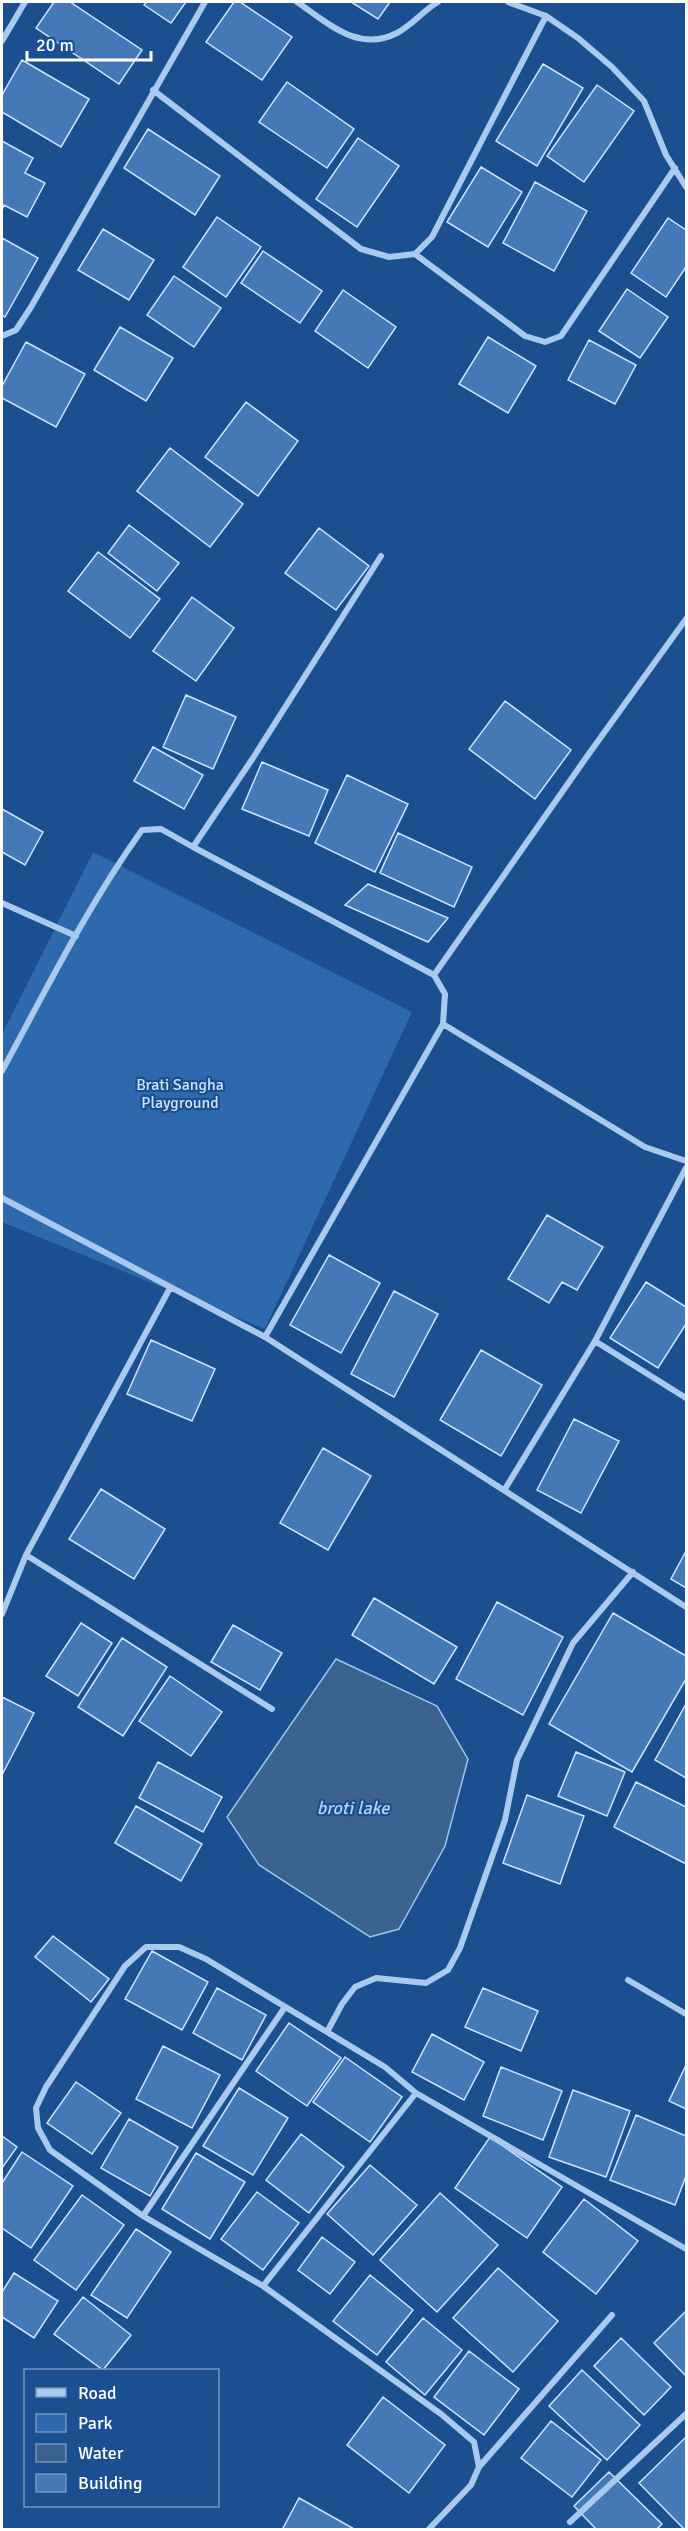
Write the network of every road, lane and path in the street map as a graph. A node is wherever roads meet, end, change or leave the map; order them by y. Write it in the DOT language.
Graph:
graph roads {
  1 [pos="25,2"];
  2 [pos="205,2"];
  3 [pos="297,2"];
  4 [pos="438,2"];
  5 [pos="508,2"];
  6 [pos="546,16"];
  7 [pos="2,41"];
  8 [pos="153,90"];
  9 [pos="675,168"];
  10 [pos="687,187"];
  11 [pos="415,254"];
  12 [pos="2,336"];
  13 [pos="381,556"];
  14 [pos="687,619"];
  15 [pos="193,847"];
  16 [pos="2,903"];
  17 [pos="76,936"];
  18 [pos="435,975"];
  19 [pos="443,1024"];
  20 [pos="2,1071"];
  21 [pos="687,1161"];
  22 [pos="686,1172"];
  23 [pos="2,1198"];
  24 [pos="171,1288"];
  25 [pos="265,1337"];
  26 [pos="595,1341"];
  27 [pos="687,1398"];
  28 [pos="505,1489"];
  29 [pos="26,1555"];
  30 [pos="633,1572"];
  31 [pos="687,1607"];
  32 [pos="2,1614"];
  33 [pos="272,1709"];
  34 [pos="628,1980"];
  35 [pos="285,2007"];
  36 [pos="687,2014"];
  37 [pos="327,2032"];
  38 [pos="416,2093"];
  39 [pos="143,2216"];
  40 [pos="687,2249"];
  41 [pos="263,2286"];
  42 [pos="612,2315"];
  43 [pos="687,2414"];
  44 [pos="479,2467"];
  45 [pos="570,2522"];
  46 [pos="428,2529"];
  1 -- 7 [label="street"];
  2 -- 8 [label="street"];
  3 -- 4 [label="street"];
  5 -- 6 [label="street"];
  6 -- 9 [label="street"];
  6 -- 11 [label="street"];
  8 -- 11 [label="street"];
  8 -- 12 [label="street"];
  9 -- 10 [label="street"];
  9 -- 11 [label="street"];
  13 -- 15 [label="street"];
  14 -- 18 [label="street"];
  15 -- 17 [label="street"];
  15 -- 18 [label="street"];
  16 -- 17 [label="street"];
  17 -- 20 [label="street"];
  18 -- 19 [label="street"];
  19 -- 21 [label="street"];
  19 -- 25 [label="street"];
  22 -- 26 [label="street"];
  23 -- 24 [label="street"];
  24 -- 25 [label="street"];
  24 -- 29 [label="street"];
  25 -- 28 [label="street"];
  26 -- 27 [label="street"];
  26 -- 28 [label="street"];
  28 -- 30 [label="street"];
  29 -- 32 [label="street"];
  29 -- 33 [label="street"];
  30 -- 31 [label="street"];
  30 -- 37 [label="street"];
  34 -- 36 [label="street"];
  35 -- 37 [label="street"];
  35 -- 39 [label="street"];
  35 -- 39 [label="street"];
  37 -- 38 [label="street"];
  38 -- 40 [label="street"];
  38 -- 41 [label="street"];
  39 -- 41 [label="street"];
  41 -- 44 [label="street"];
  42 -- 44 [label="street"];
  43 -- 45 [label="street"];
  44 -- 46 [label="street"];
}
